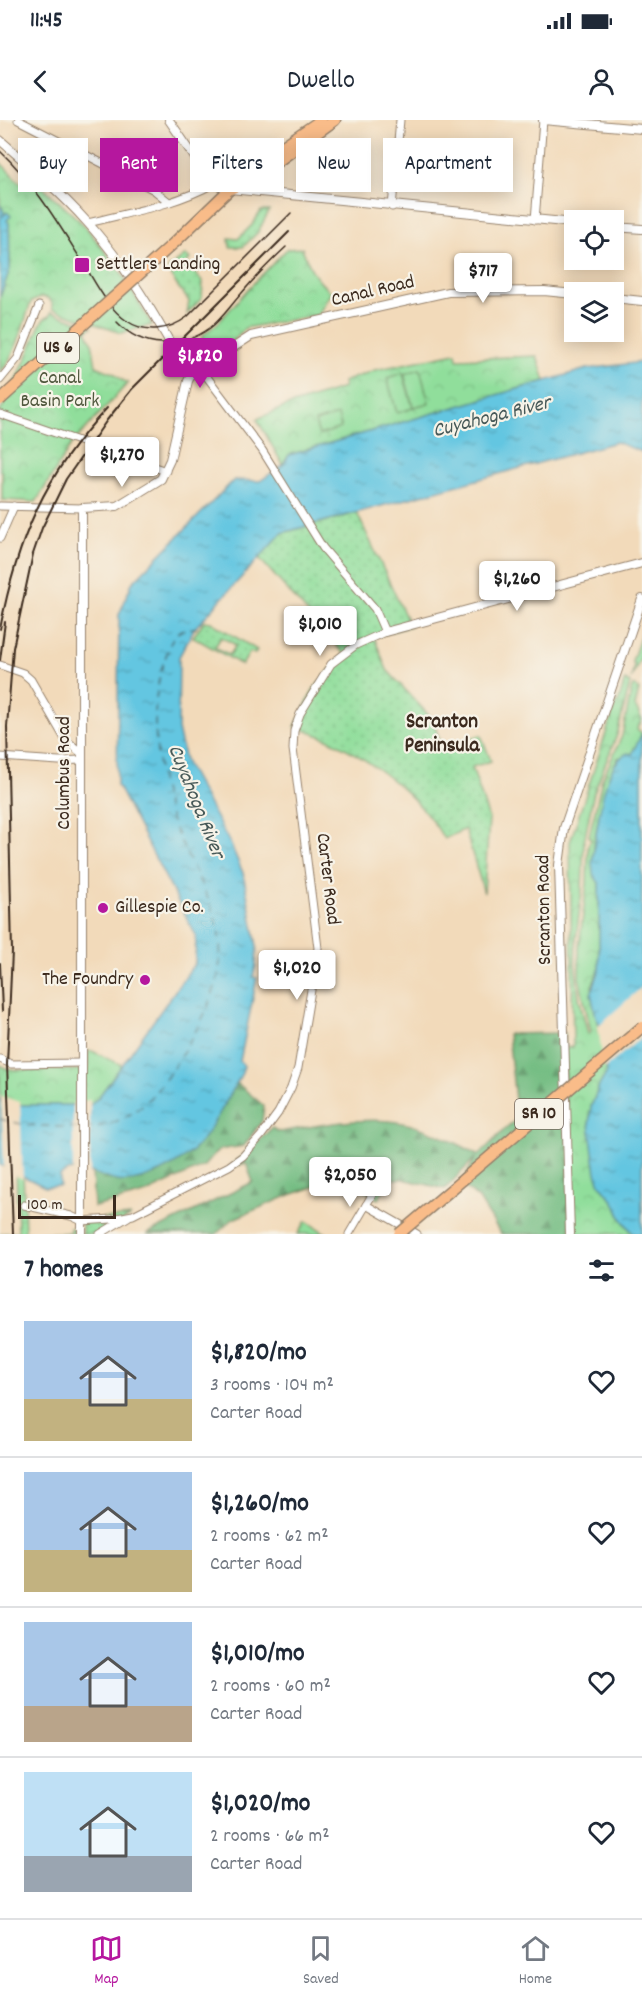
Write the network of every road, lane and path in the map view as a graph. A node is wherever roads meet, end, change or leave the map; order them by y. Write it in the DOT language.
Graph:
graph roads {
  1 [pos="18,120"];
  2 [pos="169,120"];
  3 [pos="321,120"];
  4 [pos="334,120"];
  5 [pos="400,120"];
  6 [pos="543,120"];
  7 [pos="642,129"];
  8 [pos="0,140"];
  9 [pos="284,145"];
  10 [pos="190,151"];
  11 [pos="284,157"];
  12 [pos="199,192"];
  13 [pos="227,192"];
  14 [pos="257,192"];
  15 [pos="169,202"];
  16 [pos="392,207"];
  17 [pos="535,220"];
  18 [pos="564,222"];
  19 [pos="88,223"];
  20 [pos="624,228"];
  21 [pos="642,230"];
  22 [pos="564,293"];
  23 [pos="624,299"];
  24 [pos="642,301"];
  25 [pos="39,306"];
  26 [pos="201,369"];
  27 [pos="191,375"];
  28 [pos="0,380"];
  29 [pos="0,400"];
  30 [pos="0,414"];
  31 [pos="166,471"];
  32 [pos="0,506"];
  33 [pos="14,506"];
  34 [pos="81,508"];
  35 [pos="0,538"];
  36 [pos="642,563"];
  37 [pos="642,598"];
  38 [pos="385,632"];
  39 [pos="0,666"];
  40 [pos="0,757"];
  41 [pos="81,757"];
  42 [pos="642,1027"];
  43 [pos="0,1059"];
  44 [pos="81,1063"];
  45 [pos="372,1195"];
  46 [pos="24,1204"];
  47 [pos="366,1205"];
  48 [pos="133,1215"];
  49 [pos="82,1221"];
  50 [pos="82,1234"];
  51 [pos="100,1234"];
  52 [pos="349,1234"];
  53 [pos="399,1234"];
  54 [pos="417,1234"];
  55 [pos="570,1234"];
  1 -- 15 [label="street"];
  2 -- 10 [label="street"];
  3 -- 9 [label="main road, US 6"];
  4 -- 11 [label="main road, US 6"];
  5 -- 16 [label="street"];
  6 -- 7 [label="street"];
  6 -- 17 [label="street"];
  8 -- 19 [label="street"];
  12 -- 15 [label="street"];
  13 -- 29 [label="main road, US 6, bridge"];
  14 -- 16 [label="street"];
  15 -- 19 [label="street"];
  16 -- 17 [label="street"];
  17 -- 18 [label="street"];
  19 -- 27 [label="street"];
  20 -- 21 [label="street"];
  22 -- 26 [label="street, Canal Road"];
  23 -- 24 [label="street"];
  25 -- 28 [label="street"];
  26 -- 27 [label="street, Canal Road"];
  26 -- 38 [label="street"];
  27 -- 31 [label="street"];
  30 -- 31 [label="street"];
  31 -- 34 [label="street"];
  32 -- 33 [label="street"];
  33 -- 34 [label="street"];
  33 -- 35 [label="street"];
  34 -- 41 [label="street, Columbus Road"];
  36 -- 38 [label="street, Carter Road"];
  37 -- 55 [label="street, Scranton Road"];
  38 -- 48 [label="street, Carter Road"];
  39 -- 41 [label="street"];
  40 -- 41 [label="street"];
  41 -- 44 [label="street, Columbus Road"];
  42 -- 53 [label="main road, SR 10, bridge"];
  43 -- 44 [label="street"];
  44 -- 49 [label="street, Columbus Road"];
  45 -- 47 [label="street"];
  46 -- 49 [label="street"];
  47 -- 52 [label="street"];
  47 -- 54 [label="street"];
  48 -- 49 [label="street, Carter Road"];
  48 -- 51 [label="street"];
  49 -- 50 [label="street, Columbus Road"];
}
